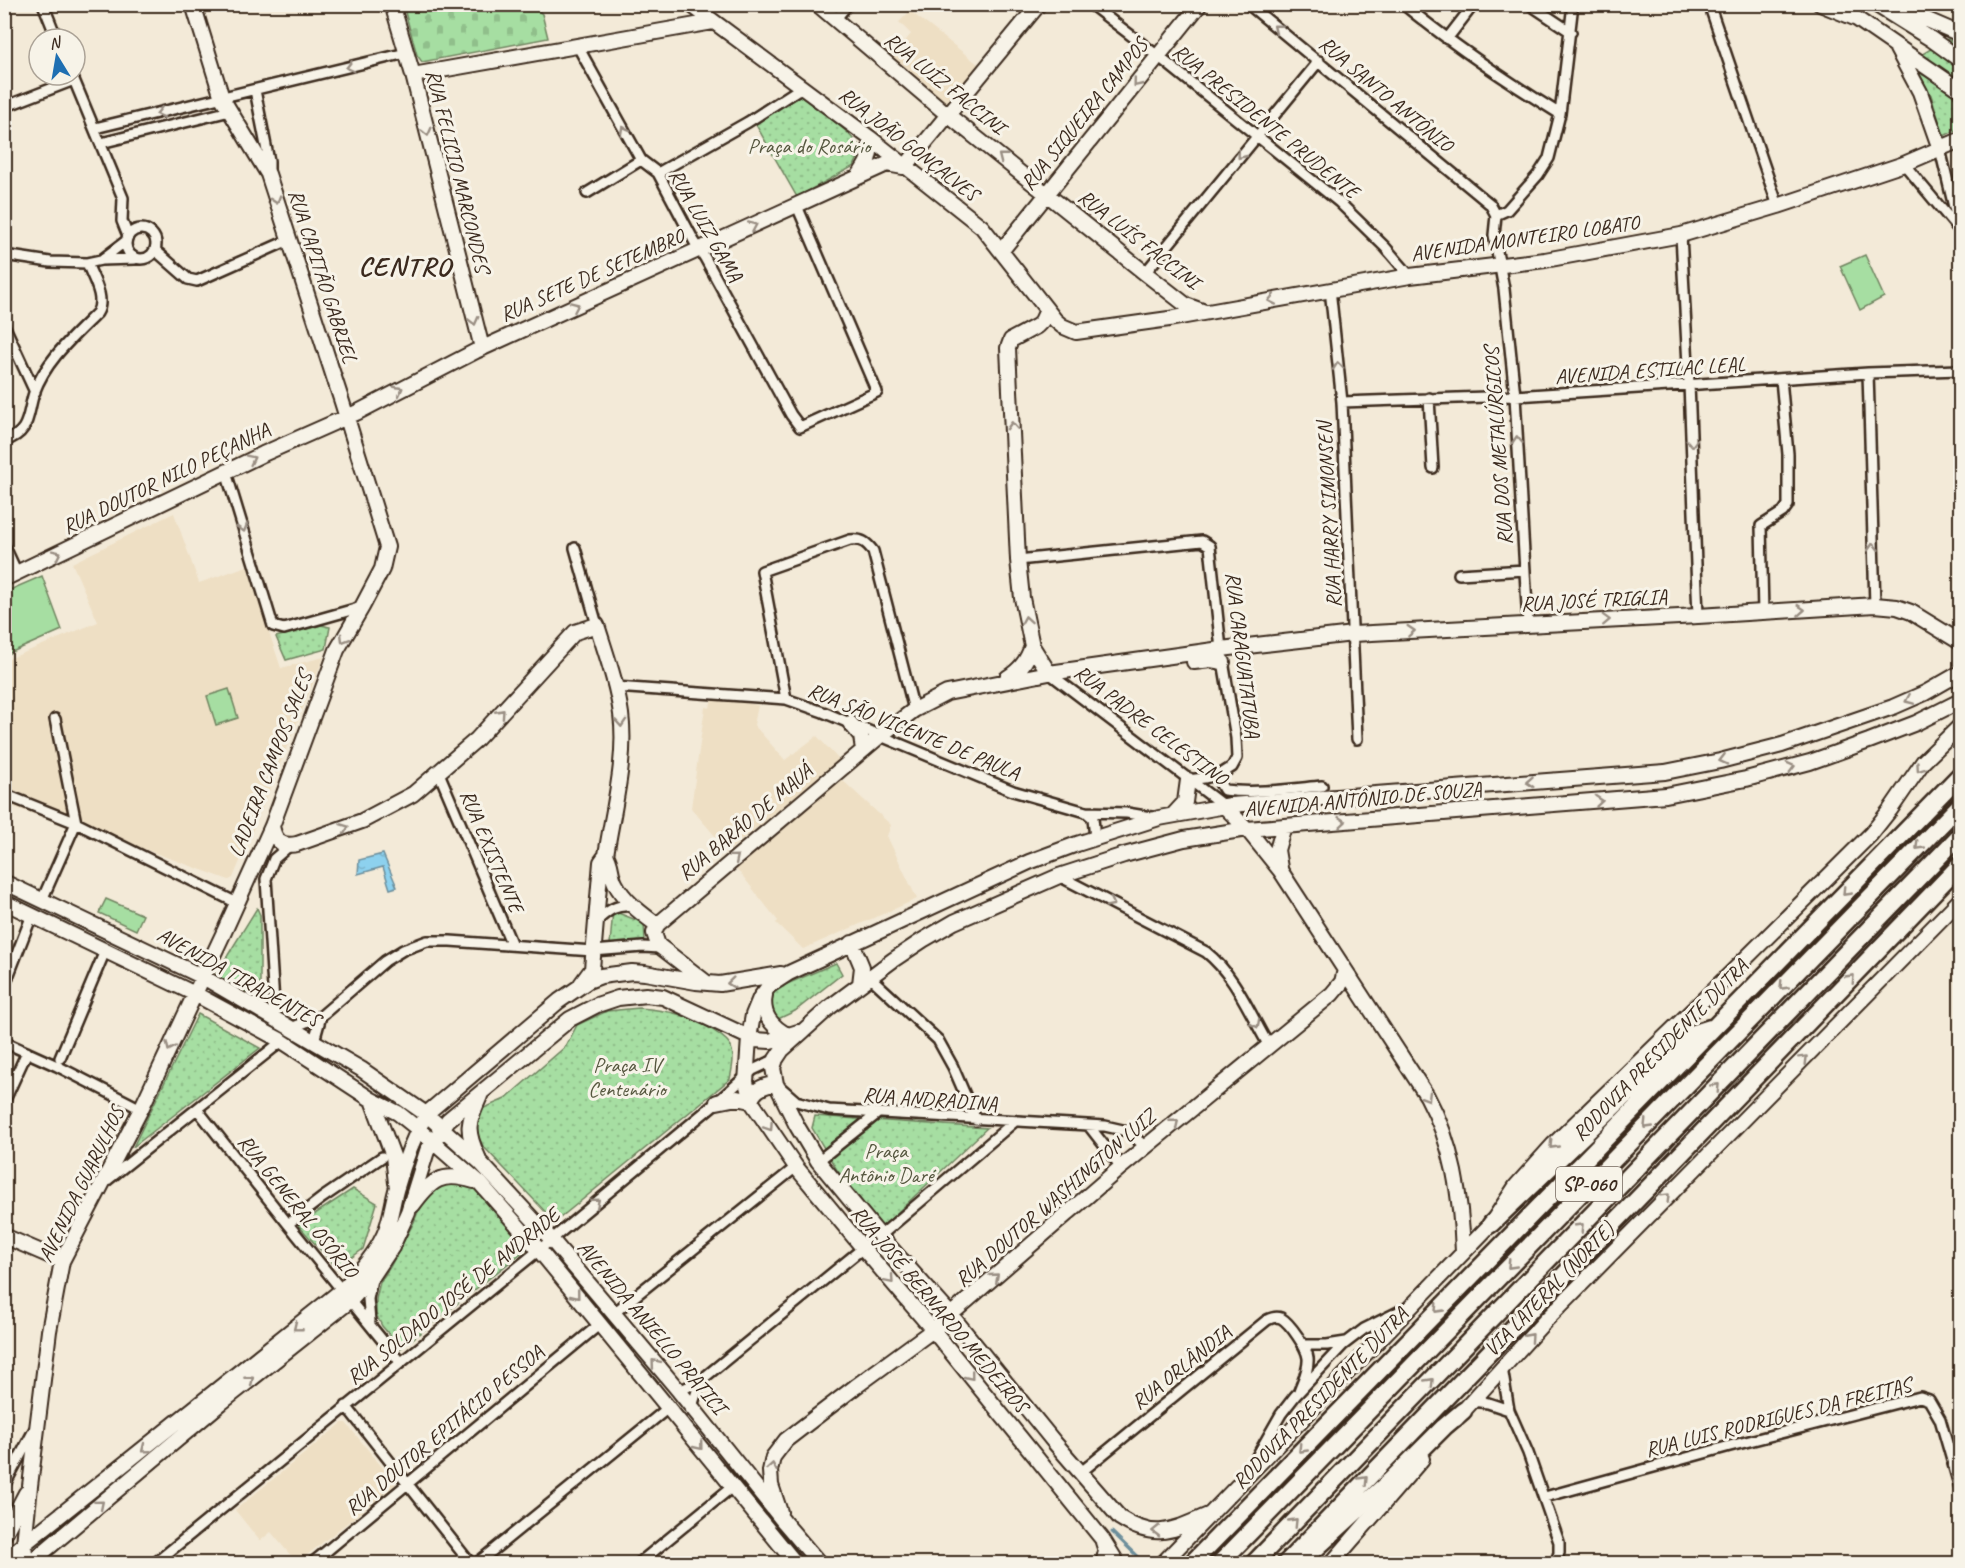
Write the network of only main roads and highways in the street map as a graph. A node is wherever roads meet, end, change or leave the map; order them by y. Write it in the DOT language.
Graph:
graph roads {
  1 [pos="194,4"];
  2 [pos="392,4"];
  3 [pos="690,4"];
  4 [pos="817,4"];
  5 [pos="1038,4"];
  6 [pos="1200,4"];
  7 [pos="1820,4"];
  8 [pos="1875,4"];
  9 [pos="1890,4"];
  10 [pos="713,22"];
  11 [pos="1960,34"];
  12 [pos="1892,42"];
  13 [pos="1960,60"];
  14 [pos="413,75"];
  15 [pos="1960,90"];
  16 [pos="948,115"];
  17 [pos="870,138"];
  18 [pos="1960,140"];
  19 [pos="1940,149"];
  20 [pos="905,167"];
  21 [pos="857,178"];
  22 [pos="1048,193"];
  23 [pos="1002,250"];
  24 [pos="1047,310"];
  25 [pos="1208,312"];
  26 [pos="1084,332"];
  27 [pos="482,348"];
  28 [pos="347,417"];
  29 [pos="382,569"];
  30 [pos="11,576"];
  31 [pos="1960,642"];
  32 [pos="1032,646"];
  33 [pos="1049,673"];
  34 [pos="1960,673"];
  35 [pos="1003,681"];
  36 [pos="1960,701"];
  37 [pos="850,723"];
  38 [pos="1960,726"];
  39 [pos="863,750"];
  40 [pos="1960,775"];
  41 [pos="1188,780"];
  42 [pos="1960,805"];
  43 [pos="1224,806"];
  44 [pos="1166,817"];
  45 [pos="272,826"];
  46 [pos="1284,826"];
  47 [pos="1247,829"];
  48 [pos="1960,835"];
  49 [pos="606,855"];
  50 [pos="1960,865"];
  51 [pos="1280,870"];
  52 [pos="4,882"];
  53 [pos="1960,900"];
  54 [pos="4,902"];
  55 [pos="657,925"];
  56 [pos="852,943"];
  57 [pos="1345,970"];
  58 [pos="789,973"];
  59 [pos="203,977"];
  60 [pos="865,980"];
  61 [pos="707,983"];
  62 [pos="580,986"];
  63 [pos="766,990"];
  64 [pos="195,994"];
  65 [pos="1332,994"];
  66 [pos="1360,994"];
  67 [pos="1714,1027"];
  68 [pos="803,1030"];
  69 [pos="789,1036"];
  70 [pos="749,1038"];
  71 [pos="776,1084"];
  72 [pos="483,1091"];
  73 [pos="372,1100"];
  74 [pos="751,1101"];
  75 [pos="717,1102"];
  76 [pos="426,1114"];
  77 [pos="441,1128"];
  78 [pos="418,1129"];
  79 [pos="432,1141"];
  80 [pos="480,1162"];
  81 [pos="480,1183"];
  82 [pos="397,1187"];
  83 [pos="408,1212"];
  84 [pos="1491,1224"];
  85 [pos="4,1236"];
  86 [pos="1463,1252"];
  87 [pos="62,1261"];
  88 [pos="347,1295"];
  89 [pos="951,1315"];
  90 [pos="933,1330"];
  91 [pos="1468,1406"];
  92 [pos="1054,1442"];
  93 [pos="1037,1458"];
  94 [pos="30,1486"];
  95 [pos="1211,1514"];
  96 [pos="784,1522"];
  97 [pos="4,1535"];
  98 [pos="1103,1540"];
  99 [pos="55,1542"];
  100 [pos="24,1544"];
  101 [pos="4,1560"];
  102 [pos="1290,1561"];
  103 [pos="27,1563"];
  104 [pos="796,1563"];
  105 [pos="820,1563"];
  106 [pos="1103,1563"];
  107 [pos="1118,1563"];
  108 [pos="1162,1563"];
  109 [pos="1191,1563"];
  110 [pos="1219,1563"];
  111 [pos="1253,1563"];
  112 [pos="1331,1563"];
  1 -- 28 [label="main road, RUA CAPITÃO GABRIEL, one-way"];
  2 -- 14 [label="main road, RUA FELICIO MARCONDES"];
  3 -- 10 [label="main road, RUA JOÃO GONÇALVES"];
  4 -- 16 [label="main road, RUA LUÍZ FACCINI"];
  5 -- 16 [label="main road"];
  6 -- 22 [label="main road, RUA SIQUEIRA CAMPOS, one-way"];
  7 -- 12 [label="main road"];
  8 -- 13 [label="main road"];
  9 -- 11 [label="main road"];
  10 -- 14 [label="main road"];
  10 -- 17 [label="main road, RUA JOÃO GONÇALVES"];
  12 -- 15 [label="main road"];
  12 -- 19 [label="main road"];
  14 -- 27 [label="main road, RUA FELICIO MARCONDES, one-way"];
  16 -- 20 [label="main road"];
  22 -- 16 [label="main road, RUA LUÍZ FACCINI, one-way"];
  17 -- 20 [label="main road, RUA JOÃO GONÇALVES"];
  17 -- 21 [label="main road"];
  18 -- 19 [label="main road, AVENIDA MONTEIRO LOBATO"];
  19 -- 25 [label="main road, AVENIDA MONTEIRO LOBATO, one-way"];
  20 -- 21 [label="main road, RUA SETE DE SETEMBRO"];
  20 -- 23 [label="main road, RUA JOÃO GONÇALVES"];
  27 -- 21 [label="main road, RUA SETE DE SETEMBRO, one-way"];
  22 -- 23 [label="main road, RUA SIQUEIRA CAMPOS"];
  22 -- 25 [label="main road, RUA LUÍS FACCINI"];
  23 -- 24 [label="main road, RUA JOÃO GONÇALVES"];
  24 -- 26 [label="main road, RUA JOÃO GONÇALVES"];
  32 -- 24 [label="main road, RUA PADRE CELESTINO, one-way"];
  25 -- 26 [label="main road, AVENIDA MONTEIRO LOBATO"];
  28 -- 27 [label="main road, RUA SETE DE SETEMBRO, one-way"];
  28 -- 29 [label="main road, RUA CAPITÃO GABRIEL"];
  30 -- 28 [label="main road, RUA DOUTOR NILO PEÇANHA, one-way"];
  29 -- 45 [label="main road, LADEIRA CAMPOS SALES, one-way"];
  33 -- 31 [label="main road, RUA JOSÉ TRIGLIA, one-way"];
  32 -- 33 [label="main road, RUA PADRE CELESTINO"];
  32 -- 35 [label="main road"];
  33 -- 35 [label="main road, RUA BARÃO DE MAUÁ"];
  34 -- 43 [label="main road, AVENIDA ANTÔNIO DE SOUZA, one-way"];
  35 -- 39 [label="main road, RUA BARÃO DE MAUÁ"];
  46 -- 36 [label="main road, AVENIDA ANTÔNIO DE SOUZA, one-way"];
  37 -- 39 [label="main road"];
  38 -- 84 [label="main road, one-way"];
  55 -- 39 [label="main road, RUA BARÃO DE MAUÁ, one-way"];
  40 -- 67 [label="highway, RODOVIA PRESIDENTE DUTRA / SP-060, one-way"];
  41 -- 44 [label="main road"];
  42 -- 110 [label="highway, RODOVIA PRESIDENTE DUTRA / SP-060, one-way"];
  43 -- 44 [label="main road, AVENIDA ANTÔNIO DE SOUZA"];
  43 -- 47 [label="main road, RUA PADRE CELESTINO"];
  44 -- 56 [label="main road, AVENIDA ANTÔNIO DE SOUZA"];
  45 -- 49 [label="main road, one-way"];
  45 -- 59 [label="main road, LADEIRA CAMPOS SALES"];
  46 -- 47 [label="main road, AVENIDA ANTÔNIO DE SOUZA"];
  46 -- 51 [label="main road"];
  47 -- 51 [label="main road, RUA PADRE CELESTINO"];
  47 -- 60 [label="main road, AVENIDA ANTÔNIO DE SOUZA"];
  111 -- 48 [label="highway, SP-060, one-way"];
  49 -- 55 [label="main road"];
  49 -- 62 [label="main road"];
  102 -- 50 [label="highway, SP-060, one-way"];
  51 -- 57 [label="main road, RUA PADRE CELESTINO"];
  52 -- 59 [label="main road, AVENIDA TIRADENTES"];
  91 -- 53 [label="main road, VIA LATERAL (NORTE), one-way"];
  54 -- 64 [label="main road, AVENIDA TIRADENTES"];
  55 -- 61 [label="main road"];
  56 -- 58 [label="main road, AVENIDA ANTÔNIO DE SOUZA"];
  56 -- 60 [label="main road"];
  57 -- 65 [label="main road, RUA DOUTOR WASHINGTON LUIZ"];
  57 -- 66 [label="main road, RUA PADRE CELESTINO"];
  58 -- 61 [label="main road, AVENIDA ANTÔNIO DE SOUZA, one-way"];
  58 -- 63 [label="main road, AVENIDA ANTÔNIO DE SOUZA"];
  59 -- 64 [label="main road, AVENIDA GUARULHOS"];
  59 -- 76 [label="main road, AVENIDA TIRADENTES"];
  60 -- 68 [label="main road, AVENIDA ANTÔNIO DE SOUZA"];
  61 -- 62 [label="main road, AVENIDA ANTÔNIO DE SOUZA"];
  62 -- 76 [label="main road, AVENIDA ANTÔNIO DE SOUZA"];
  63 -- 69 [label="main road"];
  63 -- 70 [label="main road, AVENIDA ANTÔNIO DE SOUZA"];
  64 -- 73 [label="main road, AVENIDA TIRADENTES"];
  64 -- 87 [label="main road, AVENIDA GUARULHOS, one-way"];
  65 -- 66 [label="main road"];
  89 -- 65 [label="main road, RUA DOUTOR WASHINGTON LUIZ, one-way"];
  66 -- 86 [label="main road, RUA PADRE CELESTINO, one-way"];
  67 -- 84 [label="highway"];
  67 -- 109 [label="highway, RODOVIA PRESIDENTE DUTRA / SP-060, one-way"];
  68 -- 69 [label="main road, AVENIDA ANTÔNIO DE SOUZA"];
  68 -- 71 [label="main road, AVENIDA ANTÔNIO DE SOUZA"];
  69 -- 70 [label="main road, AVENIDA ANTÔNIO DE SOUZA"];
  70 -- 72 [label="main road, AVENIDA ANTÔNIO DE SOUZA"];
  70 -- 74 [label="main road, RUA JOSÉ BERNARDO MEDEIROS"];
  71 -- 74 [label="main road"];
  71 -- 89 [label="main road, RUA JOSÉ BERNARDO MEDEIROS"];
  72 -- 77 [label="main road, AVENIDA ANTÔNIO DE SOUZA"];
  72 -- 80 [label="main road"];
  73 -- 78 [label="main road, AVENIDA TIRADENTES"];
  73 -- 82 [label="main road"];
  74 -- 75 [label="main road"];
  74 -- 90 [label="main road, RUA JOSÉ BERNARDO MEDEIROS, one-way"];
  76 -- 77 [label="main road, AVENIDA TIRADENTES"];
  76 -- 78 [label="main road, AVENIDA ANTÔNIO DE SOUZA"];
  77 -- 79 [label="main road, AVENIDA ANTÔNIO DE SOUZA"];
  77 -- 80 [label="main road, AVENIDA ANIELLO PRATICI"];
  78 -- 79 [label="main road, AVENIDA TIRADENTES"];
  78 -- 82 [label="main road, AVENIDA ANTÔNIO DE SOUZA"];
  79 -- 81 [label="main road, AVENIDA ANIELLO PRATICI"];
  79 -- 83 [label="main road, AVENIDA ANTÔNIO DE SOUZA"];
  96 -- 80 [label="main road, AVENIDA ANIELLO PRATICI, one-way"];
  81 -- 83 [label="main road"];
  81 -- 104 [label="main road, AVENIDA ANIELLO PRATICI, one-way"];
  82 -- 88 [label="main road"];
  83 -- 88 [label="main road"];
  84 -- 86 [label="main road"];
  85 -- 87 [label="main road"];
  86 -- 95 [label="main road"];
  87 -- 94 [label="main road, AVENIDA GUARULHOS"];
  99 -- 88 [label="main road, one-way"];
  88 -- 100 [label="main road, one-way"];
  89 -- 90 [label="main road, RUA DOUTOR WASHINGTON LUIZ"];
  89 -- 92 [label="main road, RUA JOSÉ BERNARDO MEDEIROS"];
  90 -- 93 [label="main road, RUA JOSÉ BERNARDO MEDEIROS, one-way"];
  96 -- 90 [label="main road, RUA DOUTOR WASHINGTON LUIZ, one-way"];
  91 -- 102 [label="highway"];
  91 -- 112 [label="main road, VIA LATERAL (NORTE)"];
  92 -- 93 [label="main road"];
  95 -- 92 [label="main road, RUA JOSÉ BERNARDO MEDEIROS, one-way"];
  93 -- 98 [label="main road, RUA JOSÉ BERNARDO MEDEIROS"];
  94 -- 97 [label="main road"];
  94 -- 100 [label="main road, AVENIDA GUARULHOS"];
  95 -- 108 [label="main road"];
  96 -- 105 [label="main road, AVENIDA ANIELLO PRATICI"];
  98 -- 106 [label="main road"];
  98 -- 107 [label="main road, RUA JOSÉ BERNARDO MEDEIROS"];
  99 -- 100 [label="main road"];
  99 -- 103 [label="main road"];
  100 -- 101 [label="main road"];
  100 -- 103 [label="main road, AVENIDA GUARULHOS"];
}
